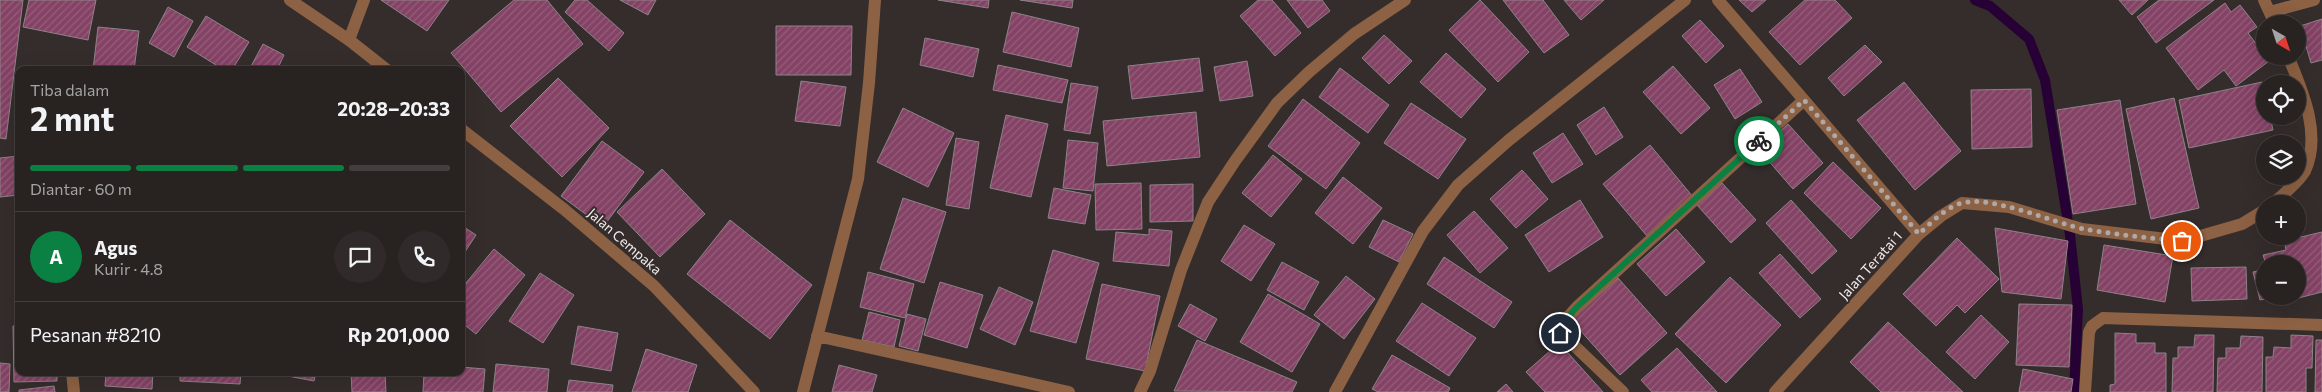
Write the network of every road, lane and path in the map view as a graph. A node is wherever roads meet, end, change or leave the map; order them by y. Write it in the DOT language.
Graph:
graph roads {
  1 [pos="290,0"];
  2 [pos="364,0"];
  3 [pos="875,0"];
  4 [pos="1405,0"];
  5 [pos="1685,0"];
  6 [pos="1718,0"];
  7 [pos="2264,0"];
  8 [pos="2314,0"];
  9 [pos="1391,4"];
  10 [pos="2271,15"];
  11 [pos="2279,15"];
  12 [pos="349,40"];
  13 [pos="2292,65"];
  14 [pos="382,66"];
  15 [pos="1804,100"];
  16 [pos="465,132"];
  17 [pos="2282,195"];
  18 [pos="2256,215"];
  19 [pos="1919,234"];
  20 [pos="2322,325"];
  21 [pos="818,336"];
  22 [pos="72,376"];
  23 [pos="74,392"];
  24 [pos="754,392"];
  25 [pos="803,392"];
  26 [pos="1069,392"];
  27 [pos="1140,392"];
  28 [pos="1335,392"];
  29 [pos="1623,392"];
  30 [pos="1776,392"];
  31 [pos="2085,392"];
  1 -- 12 [label="street"];
  2 -- 12 [label="street"];
  3 -- 21 [label="street"];
  4 -- 9 [label="street"];
  5 -- 28 [label="street"];
  6 -- 15 [label="street"];
  7 -- 10 [label="street"];
  8 -- 11 [label="street"];
  9 -- 27 [label="street"];
  12 -- 14 [label="street"];
  13 -- 17 [label="street"];
  15 -- 19 [label="street"];
  15 -- 29 [label="street"];
  16 -- 24 [label="street, Jalan Cempaka"];
  18 -- 19 [label="street, Jalan Teratai 1"];
  19 -- 30 [label="street, Jalan Teratai 1"];
  20 -- 31 [label="street"];
  21 -- 25 [label="street"];
  21 -- 26 [label="street"];
  22 -- 23 [label="street"];
}
